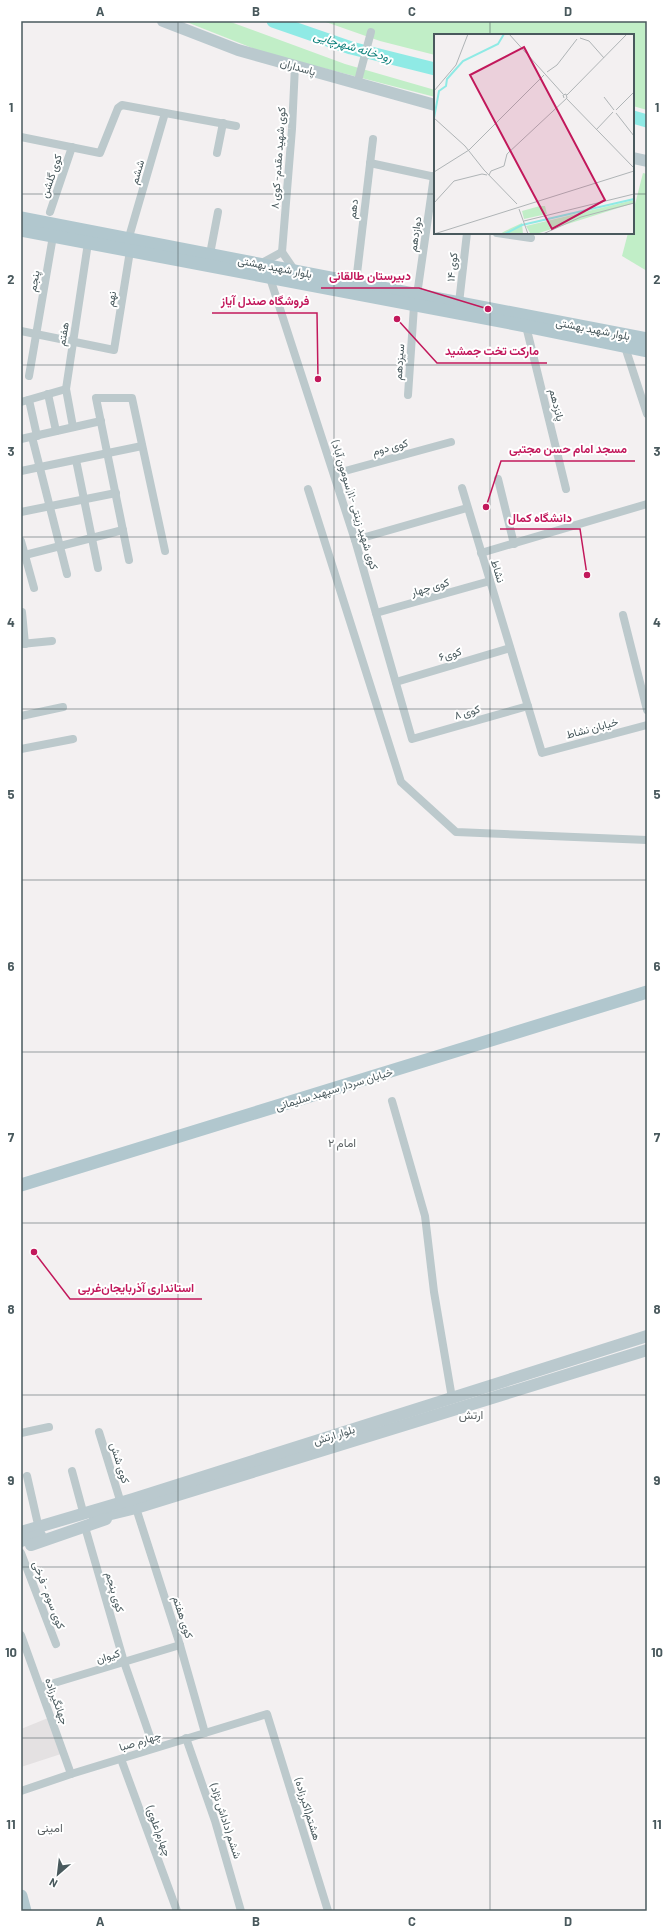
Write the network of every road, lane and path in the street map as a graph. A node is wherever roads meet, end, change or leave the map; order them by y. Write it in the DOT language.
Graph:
graph roads {
  1 [pos="163,21"];
  2 [pos="371,32"];
  3 [pos="295,66"];
  4 [pos="359,77"];
  5 [pos="434,105"];
  6 [pos="165,113"];
  7 [pos="223,123"];
  8 [pos="236,126"];
  9 [pos="21,137"];
  10 [pos="373,139"];
  11 [pos="72,147"];
  12 [pos="217,153"];
  13 [pos="634,158"];
  14 [pos="647,161"];
  15 [pos="370,163"];
  16 [pos="434,176"];
  17 [pos="50,212"];
  18 [pos="218,212"];
  19 [pos="21,218"];
  20 [pos="21,230"];
  21 [pos="467,234"];
  22 [pos="504,234"];
  23 [pos="53,236"];
  24 [pos="129,237"];
  25 [pos="531,238"];
  26 [pos="88,243"];
  27 [pos="130,252"];
  28 [pos="282,252"];
  29 [pos="210,254"];
  30 [pos="260,264"];
  31 [pos="295,271"];
  32 [pos="270,278"];
  33 [pos="356,282"];
  34 [pos="416,301"];
  35 [pos="459,303"];
  36 [pos="507,317"];
  37 [pos="526,326"];
  38 [pos="21,331"];
  39 [pos="36,334"];
  40 [pos="647,340"];
  41 [pos="73,342"];
  42 [pos="625,347"];
  43 [pos="647,351"];
  44 [pos="29,376"];
  45 [pos="66,389"];
  46 [pos="48,394"];
  47 [pos="408,395"];
  48 [pos="25,401"];
  49 [pos="647,414"];
  50 [pos="101,421"];
  51 [pos="73,427"];
  52 [pos="56,431"];
  53 [pos="35,436"];
  54 [pos="21,439"];
  55 [pos="451,442"];
  56 [pos="142,446"];
  57 [pos="107,453"];
  58 [pos="76,460"];
  59 [pos="40,467"];
  60 [pos="21,471"];
  61 [pos="334,474"];
  62 [pos="498,479"];
  63 [pos="462,488"];
  64 [pos="308,489"];
  65 [pos="566,489"];
  66 [pos="116,493"];
  67 [pos="84,499"];
  68 [pos="647,504"];
  69 [pos="50,506"];
  70 [pos="467,508"];
  71 [pos="21,512"];
  72 [pos="123,530"];
  73 [pos="92,538"];
  74 [pos="355,540"];
  75 [pos="21,541"];
  76 [pos="514,544"];
  77 [pos="60,546"];
  78 [pos="165,551"];
  79 [pos="481,553"];
  80 [pos="25,555"];
  81 [pos="129,560"];
  82 [pos="98,568"];
  83 [pos="67,574"];
  84 [pos="490,581"];
  85 [pos="34,588"];
  86 [pos="22,612"];
  87 [pos="376,613"];
  88 [pos="623,615"];
  89 [pos="52,641"];
  90 [pos="23,644"];
  91 [pos="510,648"];
  92 [pos="396,682"];
  93 [pos="528,706"];
  94 [pos="63,707"];
  95 [pos="647,710"];
  96 [pos="21,716"];
  97 [pos="647,725"];
  98 [pos="73,739"];
  99 [pos="412,739"];
  100 [pos="21,749"];
  101 [pos="542,753"];
  102 [pos="647,840"];
  103 [pos="647,985"];
  104 [pos="647,992"];
  105 [pos="392,1101"];
  106 [pos="21,1176"];
  107 [pos="21,1186"];
  108 [pos="647,1336"];
  109 [pos="647,1350"];
  110 [pos="452,1398"];
  111 [pos="456,1410"];
  112 [pos="49,1427"];
  113 [pos="99,1432"];
  114 [pos="21,1433"];
  115 [pos="72,1471"];
  116 [pos="27,1476"];
  117 [pos="120,1500"];
  118 [pos="134,1504"];
  119 [pos="82,1508"];
  120 [pos="37,1520"];
  121 [pos="21,1525"];
  122 [pos="84,1527"];
  123 [pos="21,1532"];
  124 [pos="21,1541"];
  125 [pos="21,1548"];
  126 [pos="21,1554"];
  127 [pos="21,1635"];
  128 [pos="56,1644"];
  129 [pos="180,1645"];
  130 [pos="124,1662"];
  131 [pos="41,1687"];
  132 [pos="267,1714"];
  133 [pos="205,1733"];
  134 [pos="186,1738"];
  135 [pos="154,1748"];
  136 [pos="121,1758"];
  137 [pos="71,1774"];
  138 [pos="21,1791"];
  139 [pos="177,1911"];
  140 [pos="241,1911"];
  141 [pos="328,1911"];
  1 -- 3 [label="main road, پاسداران"];
  2 -- 4 [label="street"];
  3 -- 5 [label="main road, پاسداران"];
  3 -- 28 [label="street, کوی شهید مقدم- کوی ۸"];
  6 -- 7 [label="street"];
  6 -- 11 [label="street"];
  6 -- 24 [label="street, ششم"];
  7 -- 8 [label="street"];
  7 -- 12 [label="street"];
  9 -- 11 [label="street"];
  10 -- 15 [label="street, دهم"];
  11 -- 17 [label="street, کوی گلشن"];
  13 -- 14 [label="main road"];
  15 -- 16 [label="street"];
  15 -- 33 [label="street, دهم"];
  16 -- 34 [label="street, دوازدهم"];
  18 -- 29 [label="street"];
  19 -- 24 [label="main road, بلوار شهید بهشتی"];
  20 -- 23 [label="main road, بلوار شهید بهشتی"];
  21 -- 35 [label="street, کوی ۱۴"];
  22 -- 25 [label="street"];
  23 -- 26 [label="main road, بلوار شهید بهشتی"];
  23 -- 39 [label="street, پنجم"];
  24 -- 29 [label="main road, بلوار شهید بهشتی"];
  26 -- 27 [label="main road, بلوار شهید بهشتی"];
  26 -- 41 [label="street, هفتم"];
  27 -- 32 [label="main road, بلوار شهید بهشتی"];
  27 -- 41 [label="street, نهم"];
  28 -- 30 [label="street"];
  28 -- 31 [label="street"];
  29 -- 30 [label="main road, بلوار شهید بهشتی"];
  30 -- 31 [label="main road, بلوار شهید بهشتی"];
  31 -- 33 [label="main road, بلوار شهید بهشتی"];
  32 -- 34 [label="main road, بلوار شهید بهشتی"];
  32 -- 61 [label="street, کوی شهید زینتی -۱۱(سومون آباد)"];
  33 -- 34 [label="main road, بلوار شهید بهشتی"];
  34 -- 35 [label="main road, بلوار شهید بهشتی"];
  34 -- 36 [label="main road, بلوار شهید بهشتی"];
  34 -- 47 [label="street, سیزدهم"];
  35 -- 36 [label="main road, بلوار شهید بهشتی"];
  36 -- 37 [label="main road, بلوار شهید بهشتی"];
  36 -- 40 [label="main road, بلوار شهید بهشتی"];
  37 -- 42 [label="main road, بلوار شهید بهشتی"];
  37 -- 65 [label="street, پانزدهم"];
  38 -- 39 [label="street"];
  39 -- 41 [label="street"];
  39 -- 44 [label="street, پنجم"];
  41 -- 45 [label="street, هفتم"];
  42 -- 43 [label="main road, بلوار شهید بهشتی"];
  42 -- 49 [label="street"];
  45 -- 46 [label="street"];
  45 -- 51 [label="street, هفتم"];
  46 -- 48 [label="street"];
  46 -- 52 [label="street"];
  48 -- 53 [label="street"];
  50 -- 51 [label="street"];
  50 -- 56 [label="street"];
  50 -- 57 [label="street"];
  51 -- 52 [label="street"];
  52 -- 53 [label="street"];
  53 -- 54 [label="street"];
  53 -- 59 [label="street"];
  55 -- 61 [label="street, کوی دوم"];
  56 -- 57 [label="street"];
  56 -- 78 [label="street"];
  57 -- 58 [label="street"];
  57 -- 66 [label="street"];
  58 -- 59 [label="street"];
  58 -- 67 [label="street"];
  59 -- 60 [label="street"];
  59 -- 69 [label="street"];
  61 -- 74 [label="street, کوی شهید زینتی -۱۱(سومون آباد)"];
  62 -- 76 [label="street"];
  63 -- 70 [label="street, نشاط"];
  64 -- 102 [label="street"];
  66 -- 67 [label="street"];
  66 -- 72 [label="street"];
  67 -- 69 [label="street"];
  67 -- 73 [label="street"];
  68 -- 76 [label="street"];
  69 -- 71 [label="street"];
  69 -- 77 [label="street"];
  70 -- 74 [label="street"];
  70 -- 79 [label="street, نشاط"];
  72 -- 73 [label="street"];
  72 -- 81 [label="street"];
  73 -- 77 [label="street"];
  73 -- 82 [label="street"];
  74 -- 87 [label="street, کوی شهید زینتی -۱۱(سومون آباد)"];
  75 -- 80 [label="street"];
  76 -- 79 [label="street"];
  77 -- 80 [label="street"];
  77 -- 83 [label="street"];
  79 -- 84 [label="street, نشاط"];
  80 -- 85 [label="street"];
  84 -- 87 [label="street, کوی چهار"];
  84 -- 91 [label="street, نشاط"];
  86 -- 90 [label="street"];
  87 -- 92 [label="street, کوی شهید زینتی -۱۱(سومون آباد)"];
  88 -- 95 [label="street"];
  89 -- 90 [label="street"];
  91 -- 92 [label="street, کوی۶"];
  91 -- 93 [label="street, نشاط"];
  92 -- 99 [label="street, کوی شهید زینتی -۱۱(سومون آباد)"];
  93 -- 99 [label="street, کوی ۸"];
  93 -- 101 [label="street, نشاط"];
  94 -- 96 [label="street"];
  97 -- 101 [label="street, خیابان نشاط"];
  98 -- 100 [label="street"];
  103 -- 106 [label="main road, خیابان سردار سپهبد سلیمانی"];
  104 -- 107 [label="main road, خیابان سردار سپهبد سلیمانی"];
  105 -- 110 [label="street"];
  108 -- 110 [label="main road, بلوار ارتش"];
  109 -- 111 [label="main road, بلوار ارتش"];
  110 -- 111 [label="main road"];
  110 -- 118 [label="main road, بلوار ارتش"];
  111 -- 118 [label="main road, بلوار ارتش"];
  112 -- 114 [label="street"];
  113 -- 117 [label="street, کوی شش"];
  115 -- 119 [label="street"];
  116 -- 120 [label="street"];
  117 -- 118 [label="main road"];
  117 -- 119 [label="main road"];
  118 -- 122 [label="main road"];
  118 -- 123 [label="main road, بلوار ارتش"];
  118 -- 124 [label="main road, بلوار ارتش"];
  118 -- 129 [label="street, کوی هفتم"];
  119 -- 120 [label="main road"];
  120 -- 121 [label="main road"];
  122 -- 125 [label="main road"];
  122 -- 130 [label="street, کوی پنجم"];
  126 -- 128 [label="street, کوی سوم - فرخی"];
  127 -- 131 [label="street, جهانگیرزاده"];
  129 -- 130 [label="street, کیوان"];
  129 -- 133 [label="street, کوی هفتم"];
  130 -- 131 [label="street, کیوان"];
  130 -- 135 [label="street, کوی پنجم"];
  131 -- 137 [label="street, جهانگیرزاده"];
  132 -- 133 [label="street, چهارم صبا"];
  132 -- 141 [label="street, هشتم(اکبرزاده)"];
  133 -- 134 [label="street, چهارم صبا"];
  134 -- 135 [label="street, چهارم صبا"];
  134 -- 140 [label="street, ششم (داداش نژاد)"];
  135 -- 136 [label="street, چهارم صبا"];
  136 -- 137 [label="street, چهارم صبا"];
  136 -- 139 [label="street, چهارم(علوی)"];
  137 -- 138 [label="street, چهارم صبا"];
}
